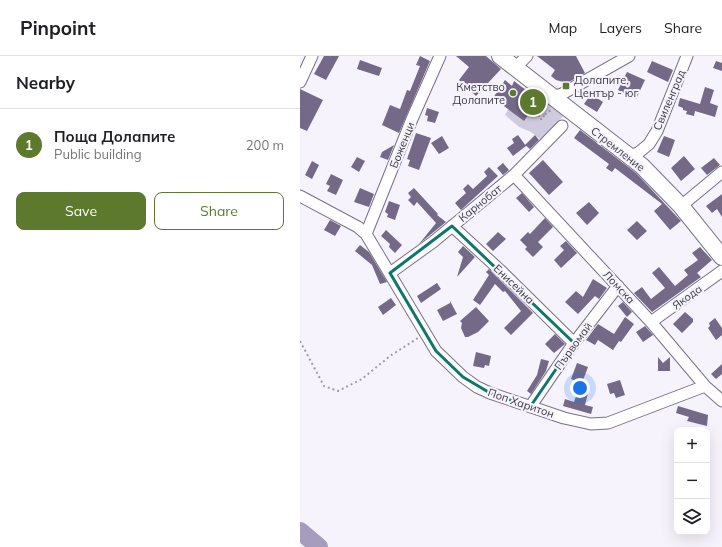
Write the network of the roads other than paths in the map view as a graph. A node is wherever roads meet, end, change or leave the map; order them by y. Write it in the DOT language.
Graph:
graph roads {
  1 [pos="312,56"];
  2 [pos="440,56"];
  3 [pos="500,56"];
  4 [pos="526,56"];
  5 [pos="629,56"];
  6 [pos="679,56"];
  7 [pos="687,56"];
  8 [pos="515,68"];
  9 [pos="300,82"];
  10 [pos="676,86"];
  11 [pos="552,97"];
  12 [pos="562,126"];
  13 [pos="629,156"];
  14 [pos="722,172"];
  15 [pos="514,175"];
  16 [pos="300,196"];
  17 [pos="681,206"];
  18 [pos="452,226"];
  19 [pos="366,234"];
  20 [pos="722,257"];
  21 [pos="722,271"];
  22 [pos="390,273"];
  23 [pos="618,286"];
  24 [pos="651,322"];
  25 [pos="574,343"];
  26 [pos="705,386"];
  27 [pos="722,401"];
  28 [pos="530,407"];
  1 -- 9 [label="street"];
  2 -- 19 [label="street, Боженци"];
  3 -- 8 [label="street, Стремление"];
  4 -- 8 [label="street"];
  5 -- 11 [label="street"];
  6 -- 10 [label="street"];
  7 -- 10 [label="street, Свиленград"];
  8 -- 11 [label="street, Стремление"];
  10 -- 13 [label="street, Свиленград"];
  11 -- 13 [label="street, Стремление"];
  12 -- 15 [label="street, Карнобат"];
  13 -- 17 [label="street, Стремление"];
  14 -- 17 [label="street"];
  15 -- 18 [label="street, Карнобат"];
  15 -- 23 [label="street, Ломска"];
  16 -- 19 [label="street, Поп Харитон"];
  17 -- 20 [label="street, Стремление"];
  18 -- 22 [label="street, Карнобат"];
  18 -- 25 [label="street, Енисейна"];
  19 -- 22 [label="street, Поп Харитон"];
  21 -- 24 [label="street, Якода"];
  22 -- 28 [label="street, Поп Харитон"];
  23 -- 24 [label="street, Ломска"];
  23 -- 25 [label="street, Първомай"];
  24 -- 26 [label="street, Ломска"];
  25 -- 28 [label="street, Първомай"];
  26 -- 27 [label="street, Ломска"];
  26 -- 28 [label="street, Поп Харитон"];
}
